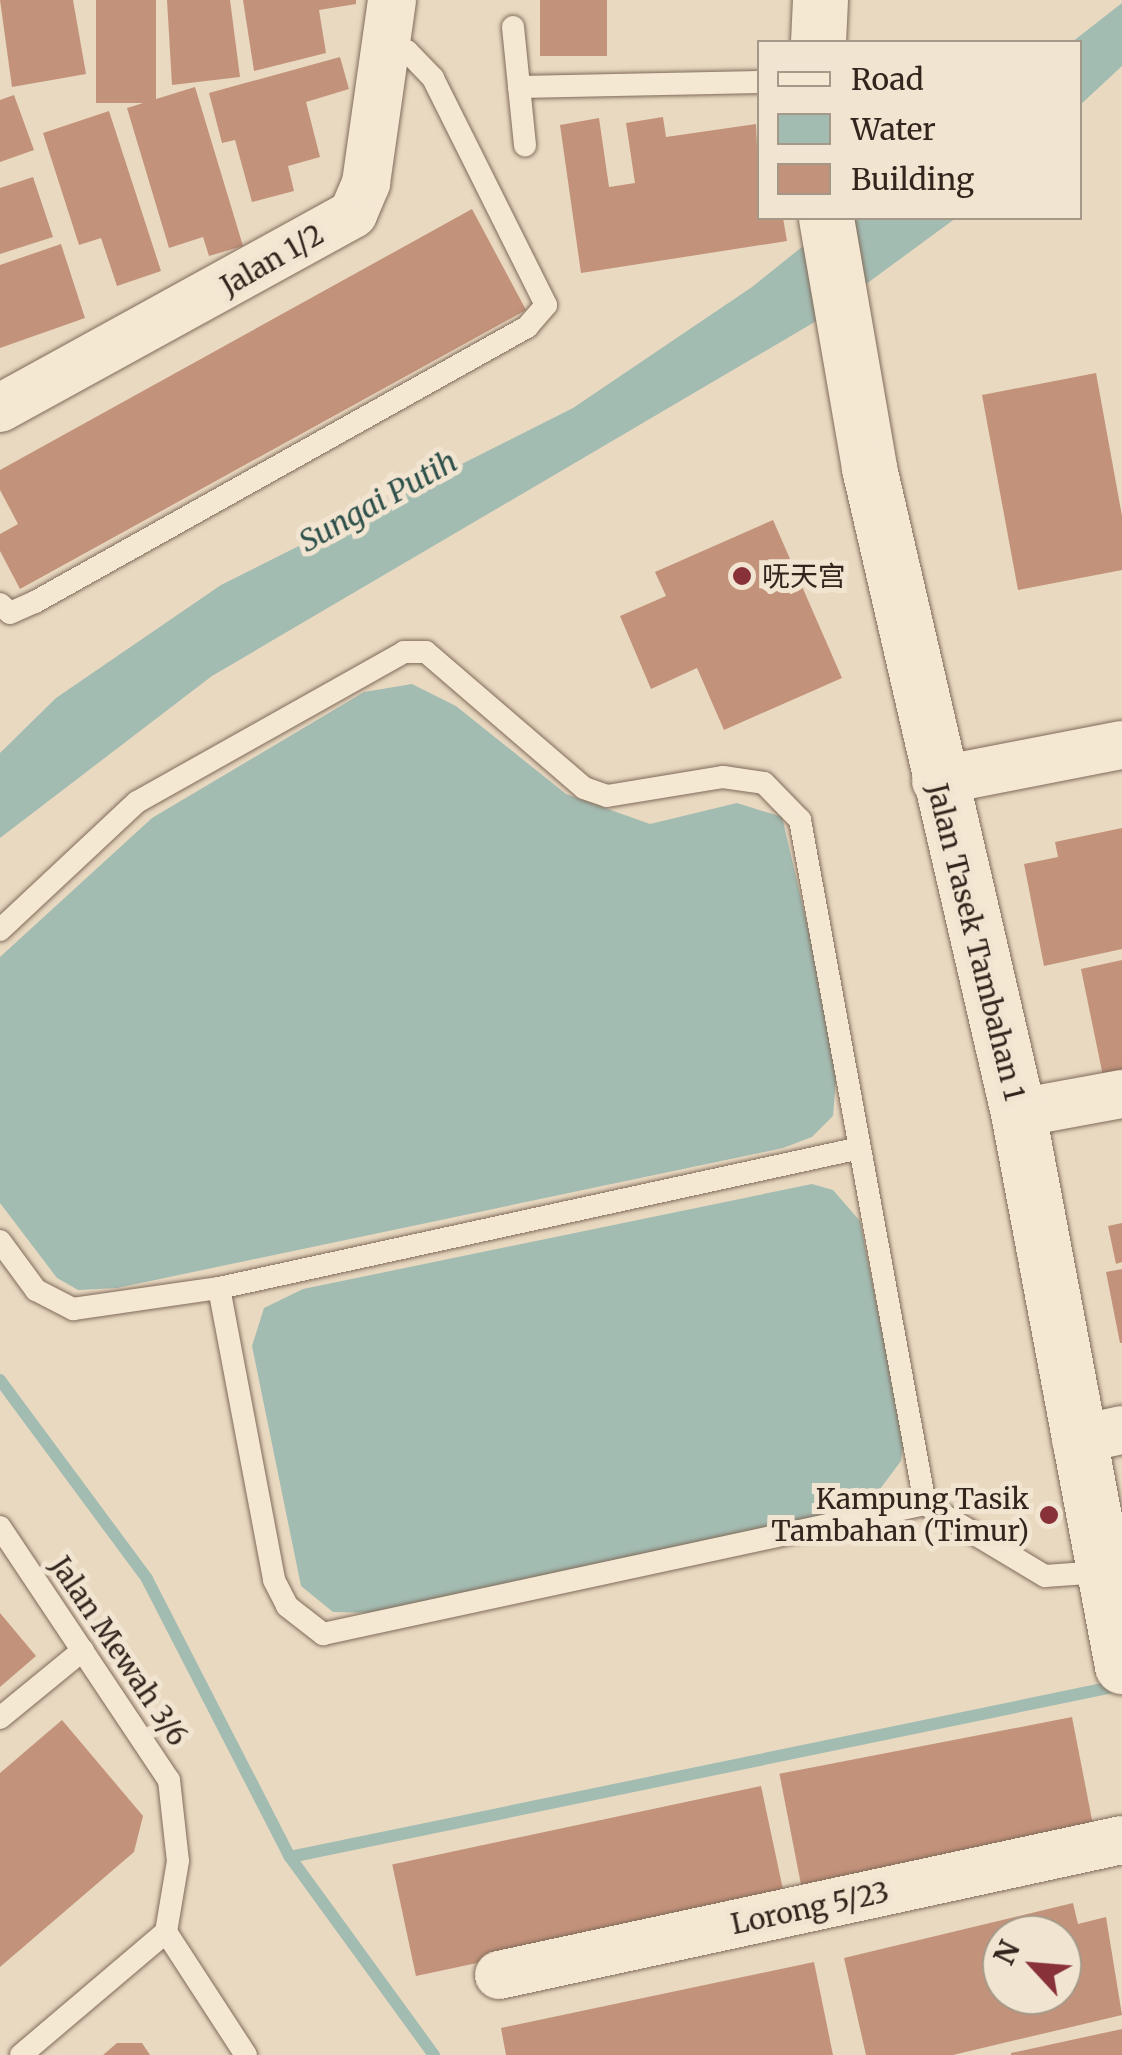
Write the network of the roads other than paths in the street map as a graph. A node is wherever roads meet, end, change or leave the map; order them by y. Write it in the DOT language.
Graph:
graph roads {
  1 [pos="820,0"];
  2 [pos="389,22"];
  3 [pos="513,27"];
  4 [pos="818,40"];
  5 [pos="757,82"];
  6 [pos="520,87"];
  7 [pos="525,144"];
  8 [pos="826,220"];
  9 [pos="0,408"];
  10 [pos="0,604"];
  11 [pos="1122,745"];
  12 [pos="936,781"];
  13 [pos="0,930"];
  14 [pos="1122,1094"];
  15 [pos="1018,1113"];
  16 [pos="860,1148"];
  17 [pos="0,1242"];
  18 [pos="219,1288"];
  19 [pos="1099,1435"];
  20 [pos="925,1504"];
  21 [pos="0,1527"];
  22 [pos="1101,1572"];
  23 [pos="82,1650"];
  24 [pos="1121,1661"];
  25 [pos="0,1718"];
  26 [pos="1122,1840"];
  27 [pos="166,1932"];
  28 [pos="499,1976"];
  29 [pos="21,2055"];
  30 [pos="246,2055"];
  1 -- 4 [label="street"];
  2 -- 9 [label="street, Jalan 1/2"];
  2 -- 10 [label="lane"];
  3 -- 6 [label="lane"];
  5 -- 6 [label="lane"];
  6 -- 7 [label="lane"];
  8 -- 12 [label="street, Jalan Tasek Tambahan 1"];
  11 -- 12 [label="street"];
  12 -- 15 [label="street, Jalan Tasek Tambahan 1"];
  13 -- 16 [label="lane"];
  14 -- 15 [label="street"];
  15 -- 19 [label="street, Jalan Tasek Tambahan 1"];
  16 -- 18 [label="lane"];
  16 -- 20 [label="lane"];
  17 -- 18 [label="lane"];
  18 -- 20 [label="lane"];
  19 -- 22 [label="street, Jalan Tasek Tambahan 1"];
  20 -- 22 [label="lane"];
  21 -- 23 [label="lane, Jalan Mewah 3/6"];
  22 -- 24 [label="street, Jalan Tasek Tambahan 1"];
  23 -- 25 [label="lane"];
  23 -- 27 [label="lane, Jalan Mewah 3/6"];
  26 -- 28 [label="street, Lorong 5/23"];
  27 -- 29 [label="lane"];
  27 -- 30 [label="lane"];
}
